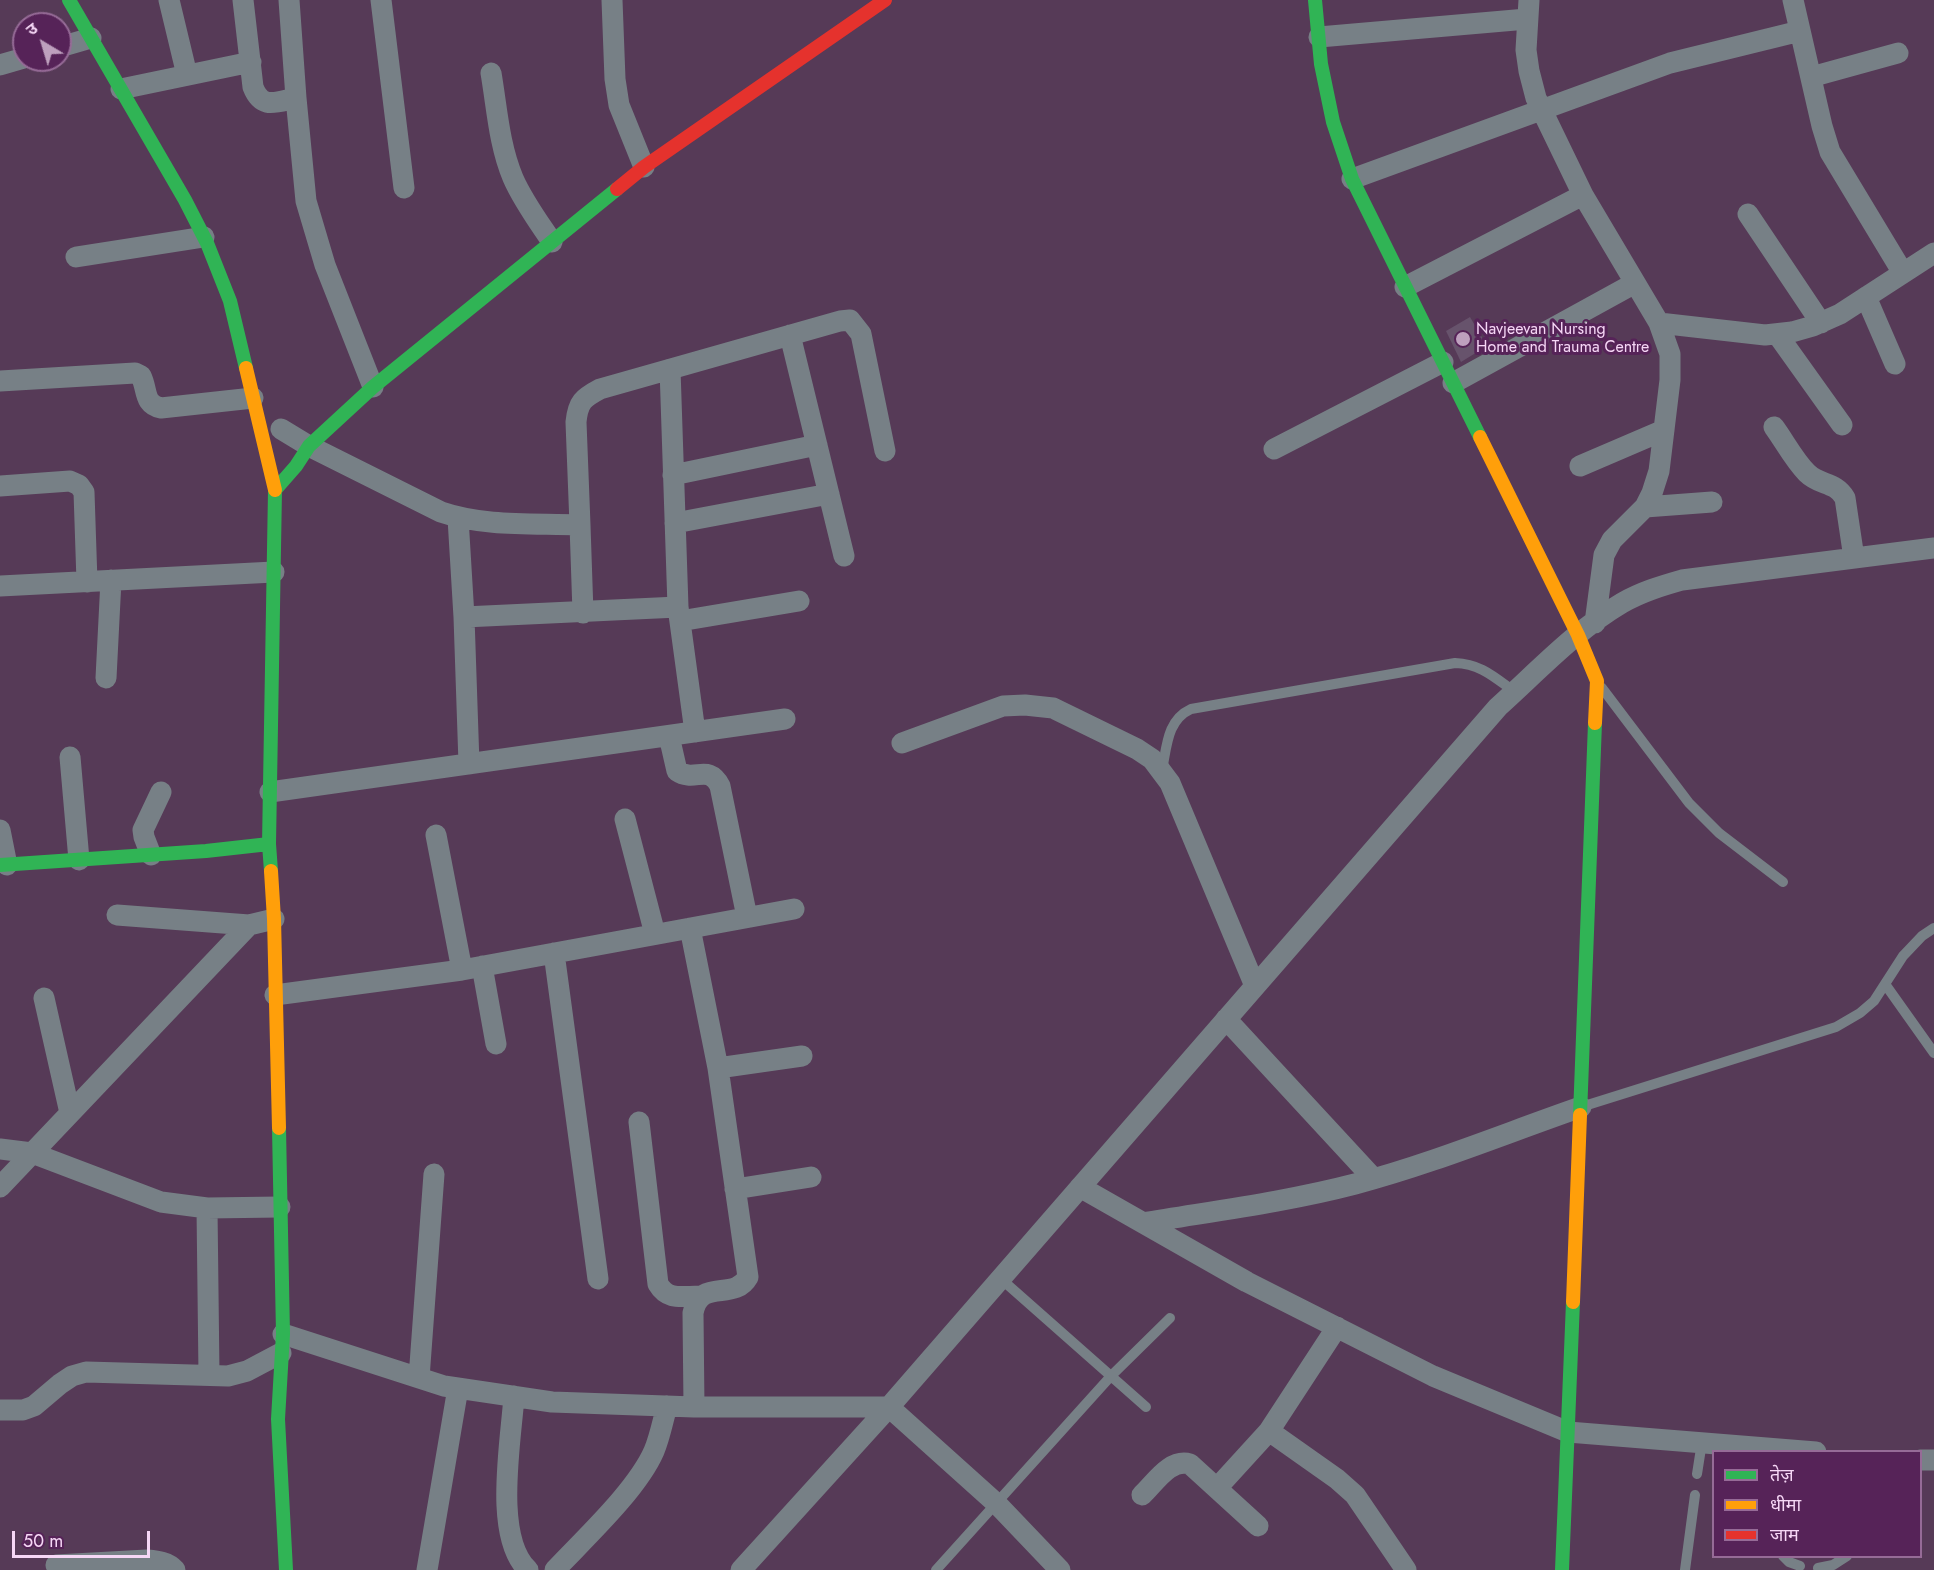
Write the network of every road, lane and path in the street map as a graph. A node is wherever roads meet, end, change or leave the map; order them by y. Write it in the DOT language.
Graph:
graph roads {
  1 [pos="69,0"];
  2 [pos="169,0"];
  3 [pos="243,0"];
  4 [pos="289,0"];
  5 [pos="381,0"];
  6 [pos="612,0"];
  7 [pos="885,0"];
  8 [pos="1315,0"];
  9 [pos="1793,0"];
  10 [pos="1528,10"];
  11 [pos="1800,30"];
  12 [pos="1319,37"];
  13 [pos="91,38"];
  14 [pos="72,44"];
  15 [pos="1898,53"];
  16 [pos="251,62"];
  17 [pos="491,73"];
  18 [pos="187,75"];
  19 [pos="1811,77"];
  20 [pos="121,89"];
  21 [pos="296,98"];
  22 [pos="1542,109"];
  23 [pos="644,167"];
  24 [pos="1352,179"];
  25 [pos="404,188"];
  26 [pos="1582,195"];
  27 [pos="1748,214"];
  28 [pos="204,237"];
  29 [pos="552,242"];
  30 [pos="76,257"];
  31 [pos="1932,262"];
  32 [pos="1904,273"];
  33 [pos="1635,283"];
  34 [pos="1405,287"];
  35 [pos="1866,297"];
  36 [pos="1659,323"];
  37 [pos="1821,323"];
  38 [pos="790,334"];
  39 [pos="1777,334"];
  40 [pos="1443,362"];
  41 [pos="1895,364"];
  42 [pos="670,369"];
  43 [pos="0,381"];
  44 [pos="1453,383"];
  45 [pos="373,387"];
  46 [pos="253,398"];
  47 [pos="1842,425"];
  48 [pos="1774,427"];
  49 [pos="281,429"];
  50 [pos="1664,430"];
  51 [pos="817,445"];
  52 [pos="309,446"];
  53 [pos="1274,449"];
  54 [pos="885,451"];
  55 [pos="1580,466"];
  56 [pos="673,475"];
  57 [pos="0,486"];
  58 [pos="275,490"];
  59 [pos="829,494"];
  60 [pos="1712,502"];
  61 [pos="1645,507"];
  62 [pos="458,518"];
  63 [pos="675,523"];
  64 [pos="580,525"];
  65 [pos="1934,548"];
  66 [pos="844,556"];
  67 [pos="1854,558"];
  68 [pos="274,572"];
  69 [pos="111,580"];
  70 [pos="87,582"];
  71 [pos="0,586"];
  72 [pos="799,601"];
  73 [pos="584,613"];
  74 [pos="679,614"];
  75 [pos="464,617"];
  76 [pos="1587,629"];
  77 [pos="106,678"];
  78 [pos="1597,681"];
  79 [pos="1515,692"];
  80 [pos="784,720"];
  81 [pos="695,732"];
  82 [pos="669,736"];
  83 [pos="902,743"];
  84 [pos="70,757"];
  85 [pos="469,764"];
  86 [pos="1162,770"];
  87 [pos="161,792"];
  88 [pos="270,796"];
  89 [pos="625,819"];
  90 [pos="0,830"];
  91 [pos="436,835"];
  92 [pos="269,844"];
  93 [pos="151,855"];
  94 [pos="79,860"];
  95 [pos="3,865"];
  96 [pos="1783,882"];
  97 [pos="794,909"];
  98 [pos="117,915"];
  99 [pos="747,917"];
  100 [pos="274,919"];
  101 [pos="249,925"];
  102 [pos="1934,927"];
  103 [pos="690,928"];
  104 [pos="655,934"];
  105 [pos="554,952"];
  106 [pos="472,968"];
  107 [pos="1885,984"];
  108 [pos="1255,986"];
  109 [pos="275,995"];
  110 [pos="44,998"];
  111 [pos="1226,1019"];
  112 [pos="496,1044"];
  113 [pos="1934,1053"];
  114 [pos="802,1056"];
  115 [pos="718,1068"];
  116 [pos="1581,1107"];
  117 [pos="70,1113"];
  118 [pos="639,1122"];
  119 [pos="0,1149"];
  120 [pos="32,1153"];
  121 [pos="434,1174"];
  122 [pos="811,1177"];
  123 [pos="1373,1179"];
  124 [pos="0,1187"];
  125 [pos="1080,1187"];
  126 [pos="735,1189"];
  127 [pos="280,1207"];
  128 [pos="207,1208"];
  129 [pos="1143,1223"];
  130 [pos="1000,1278"];
  131 [pos="598,1279"];
  132 [pos="700,1296"];
  133 [pos="1170,1318"];
  134 [pos="1337,1328"];
  135 [pos="282,1343"];
  136 [pos="209,1376"];
  137 [pos="1111,1376"];
  138 [pos="419,1378"];
  139 [pos="458,1388"];
  140 [pos="514,1396"];
  141 [pos="667,1406"];
  142 [pos="694,1407"];
  143 [pos="889,1407"];
  144 [pos="1146,1407"];
  145 [pos="0,1410"];
  146 [pos="1269,1431"];
  147 [pos="1568,1432"];
  148 [pos="1712,1446"];
  149 [pos="1781,1450"];
  150 [pos="1697,1474"];
  151 [pos="1217,1488"];
  152 [pos="1142,1495"];
  153 [pos="1695,1495"];
  154 [pos="997,1504"];
  155 [pos="1258,1526"];
  156 [pos="1784,1558"];
  157 [pos="1845,1558"];
  158 [pos="56,1565"];
  159 [pos="112,1566"];
  160 [pos="1800,1566"];
  161 [pos="1818,1568"];
  162 [pos="175,1570"];
  163 [pos="286,1570"];
  164 [pos="427,1570"];
  165 [pos="528,1570"];
  166 [pos="555,1570"];
  167 [pos="741,1570"];
  168 [pos="936,1570"];
  169 [pos="1060,1570"];
  170 [pos="1406,1570"];
  171 [pos="1562,1570"];
  172 [pos="1685,1570"];
  1 -- 13 [label="street"];
  2 -- 18 [label="street"];
  3 -- 16 [label="street"];
  4 -- 21 [label="street"];
  5 -- 25 [label="street"];
  6 -- 23 [label="street"];
  7 -- 23 [label="street"];
  8 -- 12 [label="street"];
  9 -- 11 [label="street"];
  10 -- 12 [label="street"];
  10 -- 22 [label="street"];
  11 -- 19 [label="street"];
  11 -- 22 [label="street"];
  12 -- 24 [label="street"];
  13 -- 14 [label="street"];
  13 -- 20 [label="street"];
  15 -- 19 [label="street"];
  16 -- 18 [label="street"];
  16 -- 21 [label="street"];
  17 -- 29 [label="street"];
  18 -- 20 [label="street"];
  19 -- 32 [label="street"];
  20 -- 28 [label="street"];
  21 -- 45 [label="street"];
  22 -- 24 [label="street"];
  22 -- 26 [label="street"];
  23 -- 29 [label="street"];
  24 -- 34 [label="street"];
  26 -- 33 [label="street"];
  26 -- 34 [label="street"];
  27 -- 37 [label="street"];
  28 -- 30 [label="street"];
  28 -- 46 [label="street"];
  29 -- 45 [label="street"];
  31 -- 32 [label="street"];
  32 -- 35 [label="street"];
  33 -- 36 [label="street"];
  33 -- 44 [label="street"];
  34 -- 40 [label="street"];
  35 -- 37 [label="street"];
  35 -- 41 [label="street"];
  36 -- 39 [label="street"];
  36 -- 50 [label="street"];
  37 -- 39 [label="street"];
  38 -- 42 [label="street"];
  38 -- 51 [label="street"];
  38 -- 54 [label="street"];
  39 -- 47 [label="street"];
  40 -- 44 [label="street"];
  40 -- 53 [label="street"];
  42 -- 56 [label="street"];
  42 -- 64 [label="street"];
  43 -- 46 [label="street"];
  44 -- 76 [label="street"];
  45 -- 52 [label="street"];
  46 -- 58 [label="street"];
  48 -- 67 [label="street"];
  49 -- 52 [label="street"];
  50 -- 55 [label="street"];
  50 -- 61 [label="street"];
  51 -- 56 [label="street"];
  51 -- 59 [label="street"];
  52 -- 58 [label="street"];
  52 -- 62 [label="street"];
  56 -- 63 [label="street"];
  57 -- 70 [label="street"];
  58 -- 68 [label="street"];
  59 -- 63 [label="street"];
  59 -- 66 [label="street"];
  60 -- 61 [label="street"];
  61 -- 76 [label="street"];
  62 -- 64 [label="street"];
  62 -- 75 [label="street"];
  63 -- 74 [label="street"];
  64 -- 73 [label="street"];
  65 -- 67 [label="street"];
  67 -- 76 [label="street"];
  68 -- 69 [label="street"];
  68 -- 88 [label="street"];
  69 -- 70 [label="street"];
  69 -- 77 [label="street"];
  70 -- 71 [label="street"];
  72 -- 74 [label="street"];
  73 -- 74 [label="street"];
  73 -- 75 [label="street"];
  74 -- 81 [label="street"];
  75 -- 85 [label="street"];
  76 -- 78 [label="street"];
  76 -- 79 [label="street"];
  78 -- 96 [label="lane"];
  78 -- 116 [label="street"];
  79 -- 86 [label="lane"];
  79 -- 108 [label="street"];
  80 -- 81 [label="street"];
  81 -- 82 [label="street"];
  82 -- 85 [label="street"];
  82 -- 99 [label="street"];
  83 -- 86 [label="street"];
  84 -- 94 [label="street"];
  85 -- 88 [label="street"];
  86 -- 108 [label="street"];
  87 -- 93 [label="street"];
  88 -- 92 [label="street"];
  89 -- 104 [label="street"];
  90 -- 95 [label="street"];
  91 -- 106 [label="street"];
  92 -- 93 [label="street"];
  92 -- 100 [label="street"];
  93 -- 94 [label="street"];
  94 -- 95 [label="street"];
  97 -- 99 [label="street"];
  98 -- 101 [label="street"];
  99 -- 103 [label="street"];
  100 -- 101 [label="street"];
  100 -- 109 [label="street"];
  101 -- 117 [label="street"];
  102 -- 107 [label="lane"];
  103 -- 104 [label="street"];
  103 -- 115 [label="street"];
  104 -- 105 [label="street"];
  105 -- 106 [label="street"];
  105 -- 131 [label="street"];
  106 -- 109 [label="street"];
  106 -- 112 [label="street"];
  107 -- 113 [label="lane"];
  107 -- 116 [label="lane"];
  108 -- 111 [label="street"];
  109 -- 127 [label="street"];
  110 -- 117 [label="street"];
  111 -- 123 [label="street"];
  111 -- 125 [label="street"];
  114 -- 115 [label="street"];
  115 -- 126 [label="street"];
  116 -- 123 [label="street"];
  116 -- 147 [label="street"];
  117 -- 120 [label="street"];
  118 -- 132 [label="street"];
  119 -- 120 [label="street"];
  120 -- 124 [label="street"];
  120 -- 128 [label="street"];
  121 -- 138 [label="street"];
  122 -- 126 [label="street"];
  123 -- 129 [label="street"];
  125 -- 129 [label="street"];
  125 -- 130 [label="street"];
  126 -- 132 [label="street"];
  127 -- 128 [label="street"];
  127 -- 135 [label="street"];
  128 -- 136 [label="street"];
  129 -- 134 [label="street"];
  130 -- 137 [label="lane"];
  130 -- 143 [label="street"];
  132 -- 142 [label="street"];
  133 -- 137 [label="lane"];
  134 -- 146 [label="street"];
  134 -- 147 [label="street"];
  135 -- 136 [label="street"];
  135 -- 138 [label="street"];
  135 -- 163 [label="street"];
  136 -- 145 [label="street"];
  137 -- 144 [label="lane"];
  137 -- 154 [label="lane"];
  138 -- 139 [label="street"];
  139 -- 140 [label="street"];
  139 -- 164 [label="street"];
  140 -- 141 [label="street"];
  140 -- 165 [label="street"];
  141 -- 142 [label="street"];
  141 -- 166 [label="street"];
  142 -- 143 [label="street"];
  143 -- 154 [label="street"];
  143 -- 167 [label="street"];
  146 -- 151 [label="street"];
  146 -- 170 [label="street"];
  147 -- 148 [label="street"];
  147 -- 171 [label="street"];
  148 -- 149 [label="street"];
  148 -- 150 [label="lane"];
  151 -- 152 [label="street"];
  151 -- 155 [label="street"];
  153 -- 172 [label="lane"];
  154 -- 168 [label="lane"];
  154 -- 169 [label="street"];
  156 -- 160 [label="lane"];
  157 -- 161 [label="lane"];
  158 -- 159 [label="street"];
  159 -- 162 [label="street"];
}
